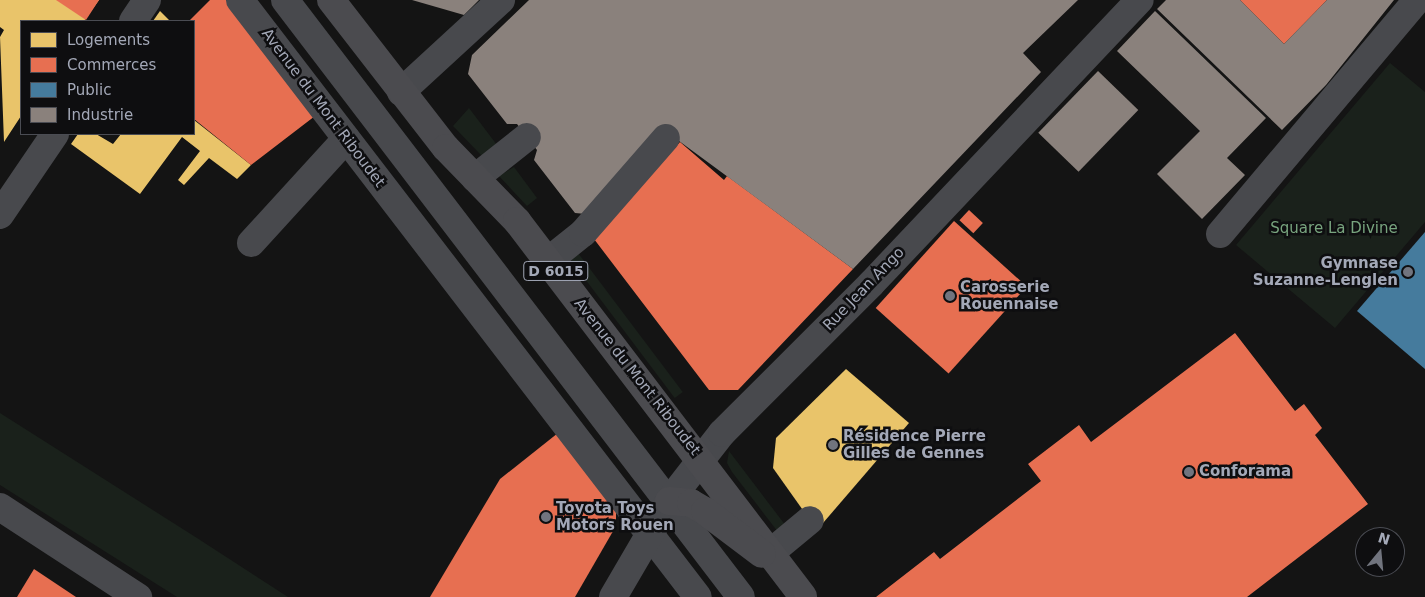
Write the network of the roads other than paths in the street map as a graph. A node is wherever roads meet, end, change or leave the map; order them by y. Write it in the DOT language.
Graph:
graph roads {
  1 [pos="147,0"];
  2 [pos="240,0"];
  3 [pos="285,0"];
  4 [pos="331,0"];
  5 [pos="501,0"];
  6 [pos="1140,0"];
  7 [pos="1417,0"];
  8 [pos="134,20"];
  9 [pos="401,92"];
  10 [pos="54,135"];
  11 [pos="527,137"];
  12 [pos="346,138"];
  13 [pos="666,138"];
  14 [pos="476,178"];
  15 [pos="0,215"];
  16 [pos="1220,234"];
  17 [pos="251,243"];
  18 [pos="548,261"];
  19 [pos="700,459"];
  20 [pos="669,501"];
  21 [pos="0,507"];
  22 [pos="810,520"];
  23 [pos="649,533"];
  24 [pos="772,558"];
  25 [pos="138,597"];
  26 [pos="613,597"];
  27 [pos="698,597"];
  28 [pos="741,597"];
  29 [pos="803,597"];
  1 -- 8 [label="street"];
  2 -- 12 [label="street, Avenue du Mont Riboudet"];
  3 -- 20 [label="street"];
  4 -- 9 [label="main road, Avenue du Mont Riboudet / D 6015"];
  5 -- 9 [label="street"];
  6 -- 19 [label="street, Rue Jean Ango"];
  7 -- 16 [label="street"];
  9 -- 14 [label="main road, Avenue du Mont Riboudet / D 6015"];
  10 -- 15 [label="street"];
  11 -- 14 [label="street"];
  12 -- 17 [label="street"];
  12 -- 23 [label="street, Avenue du Mont Riboudet"];
  13 -- 18 [label="street"];
  14 -- 18 [label="main road, Avenue du Mont Riboudet / D 6015"];
  18 -- 19 [label="main road, Avenue du Mont Riboudet / D 6015"];
  19 -- 20 [label="street, Rue Jean Ango"];
  19 -- 24 [label="main road, Avenue du Mont Riboudet / D 6015"];
  20 -- 23 [label="street, Rue Jean Ango"];
  20 -- 24 [label="main road, D 6015"];
  20 -- 28 [label="street"];
  21 -- 25 [label="street"];
  22 -- 24 [label="street"];
  23 -- 26 [label="street, Rue Jean Ango"];
  23 -- 27 [label="street, Avenue du Mont Riboudet"];
  24 -- 29 [label="main road, Avenue du Mont Riboudet / D 6015"];
}
